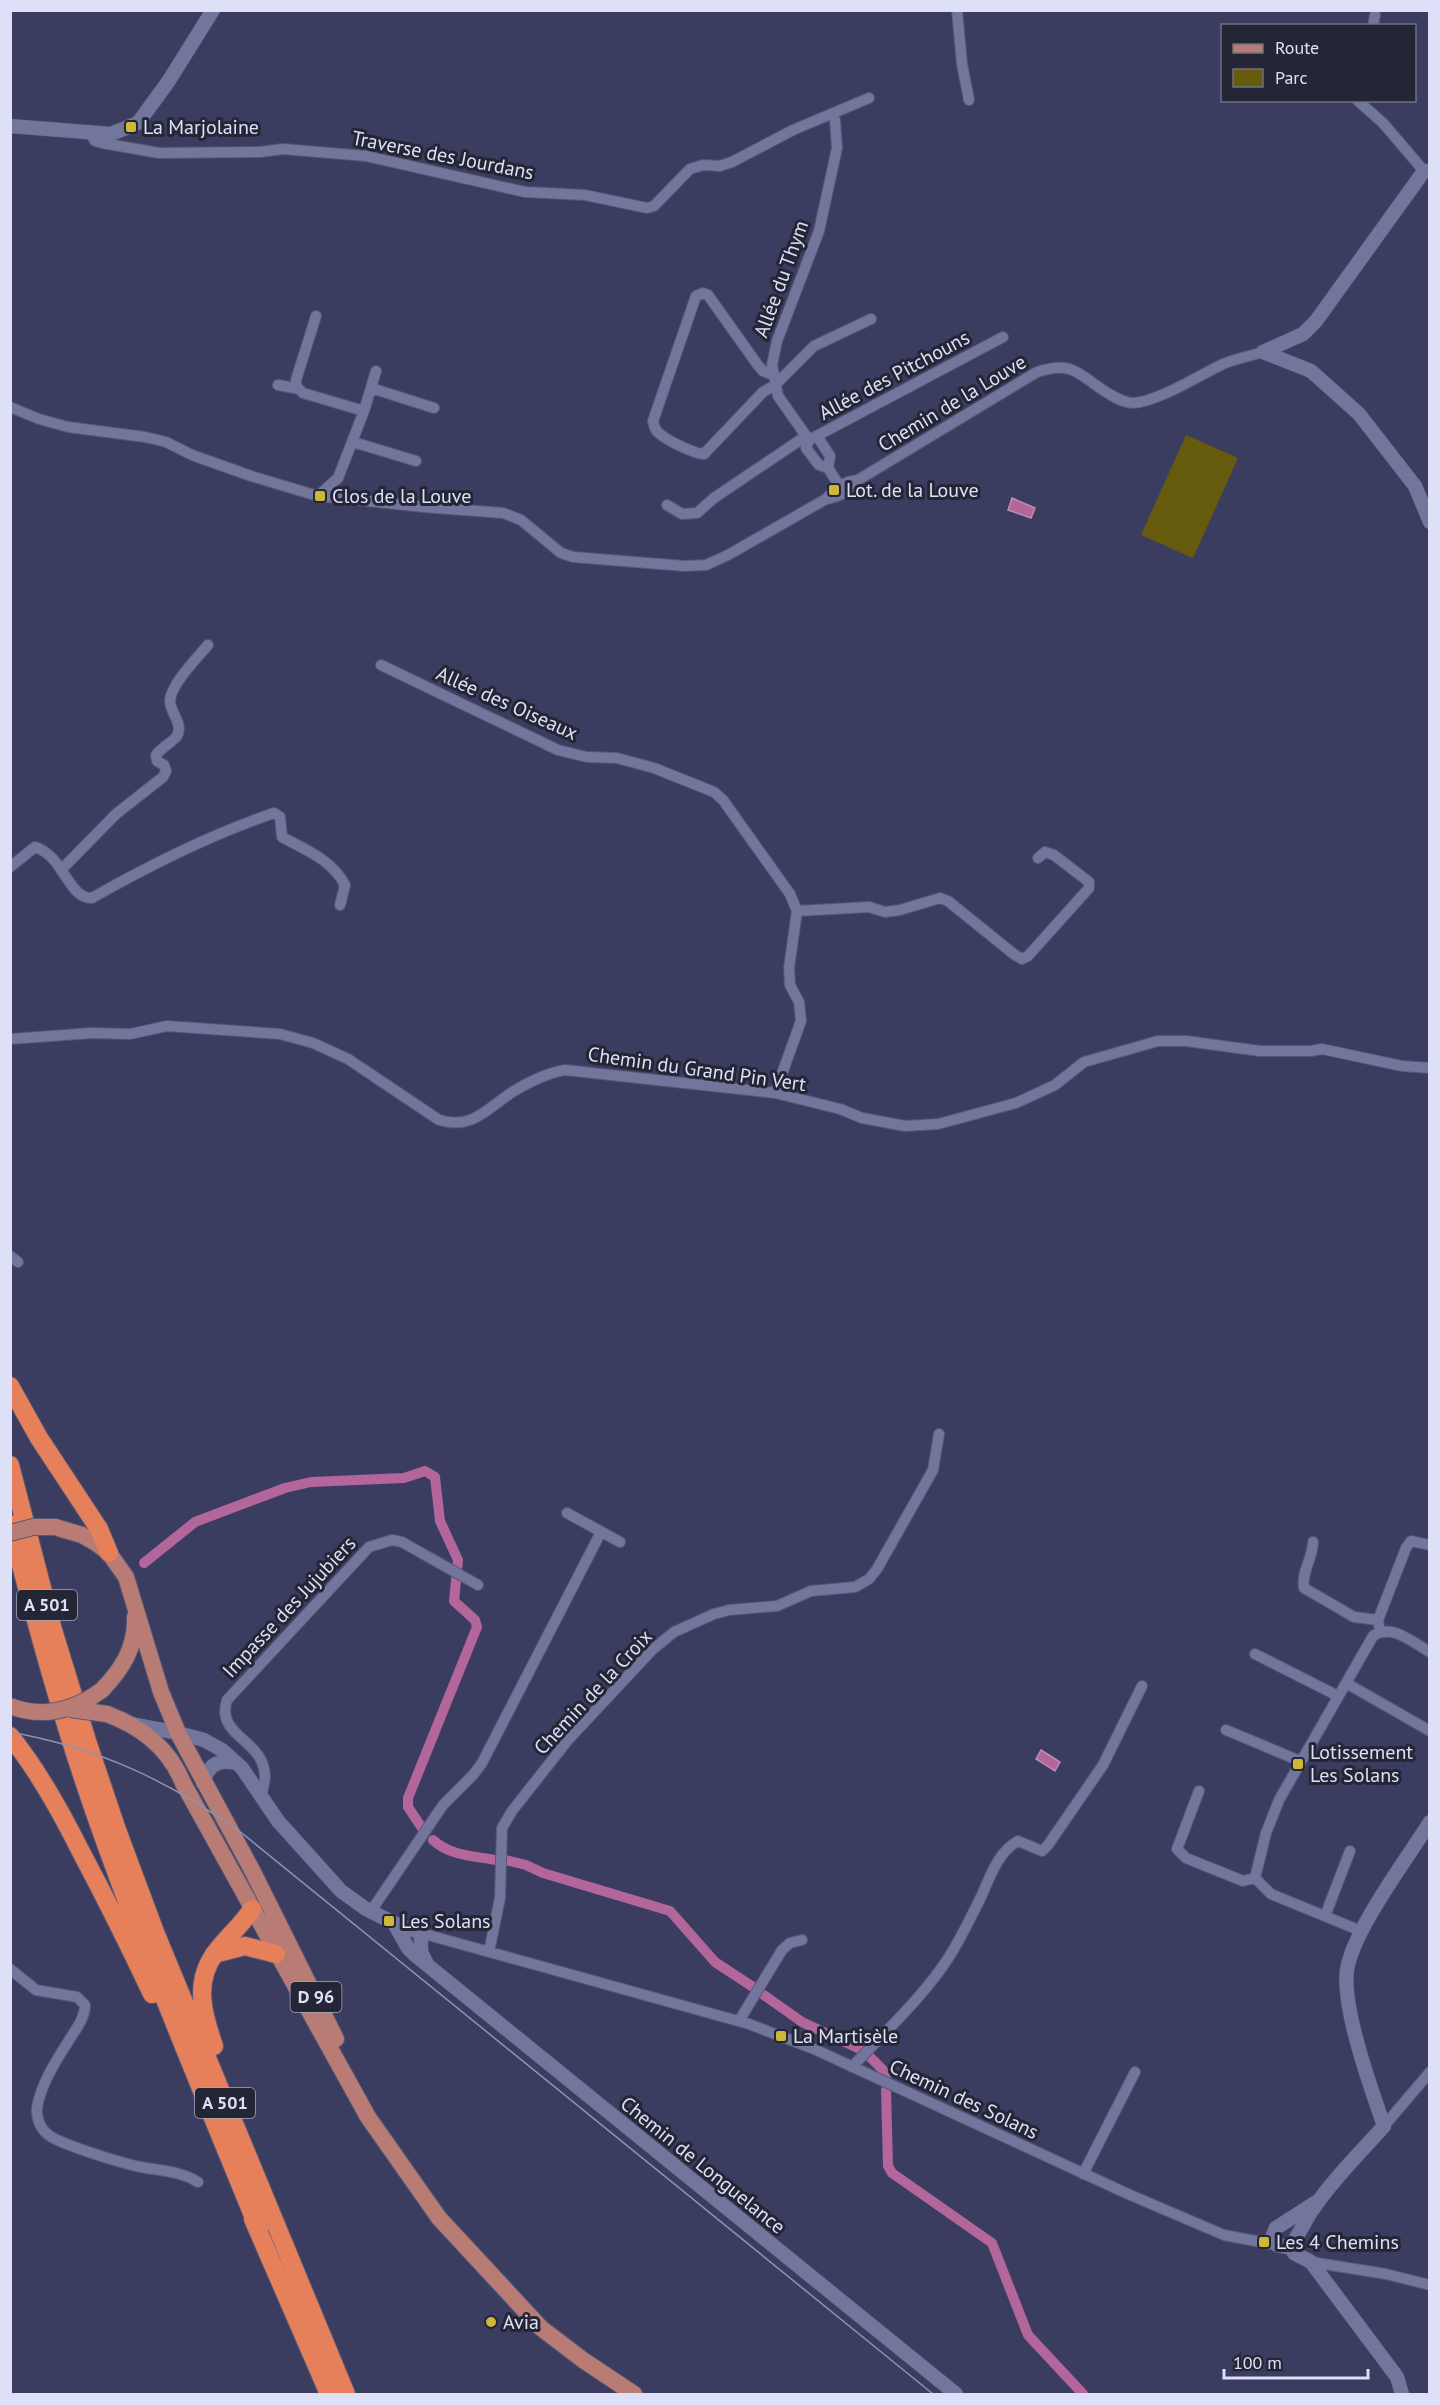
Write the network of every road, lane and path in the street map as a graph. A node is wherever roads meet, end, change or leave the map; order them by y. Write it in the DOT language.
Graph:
graph roads {
  1 [pos="213,10"];
  2 [pos="957,10"];
  3 [pos="869,98"];
  4 [pos="969,100"];
  5 [pos="1359,102"];
  6 [pos="835,120"];
  7 [pos="10,126"];
  8 [pos="90,133"];
  9 [pos="1427,171"];
  10 [pos="316,316"];
  11 [pos="872,319"];
  12 [pos="1003,337"];
  13 [pos="1263,352"];
  14 [pos="376,371"];
  15 [pos="774,380"];
  16 [pos="278,385"];
  17 [pos="371,388"];
  18 [pos="299,389"];
  19 [pos="10,407"];
  20 [pos="434,408"];
  21 [pos="364,411"];
  22 [pos="809,440"];
  23 [pos="353,442"];
  24 [pos="416,461"];
  25 [pos="828,468"];
  26 [pos="842,489"];
  27 [pos="318,496"];
  28 [pos="667,505"];
  29 [pos="1430,522"];
  30 [pos="208,645"];
  31 [pos="381,665"];
  32 [pos="1038,858"];
  33 [pos="10,867"];
  34 [pos="62,870"];
  35 [pos="340,905"];
  36 [pos="797,911"];
  37 [pos="10,1039"];
  38 [pos="1430,1068"];
  39 [pos="775,1093"];
  40 [pos="10,1386"];
  41 [pos="939,1434"];
  42 [pos="10,1465"];
  43 [pos="567,1513"];
  44 [pos="10,1524"];
  45 [pos="601,1532"];
  46 [pos="10,1533"];
  47 [pos="620,1542"];
  48 [pos="1313,1542"];
  49 [pos="1430,1545"];
  50 [pos="109,1553"];
  51 [pos="478,1585"];
  52 [pos="135,1606"];
  53 [pos="1378,1620"];
  54 [pos="1380,1632"];
  55 [pos="1430,1652"];
  56 [pos="1255,1654"];
  57 [pos="1346,1683"];
  58 [pos="1142,1686"];
  59 [pos="1338,1696"];
  60 [pos="10,1706"];
  61 [pos="69,1709"];
  62 [pos="131,1724"];
  63 [pos="1226,1730"];
  64 [pos="1430,1731"];
  65 [pos="178,1733"];
  66 [pos="16,1742"];
  67 [pos="1300,1761"];
  68 [pos="236,1763"];
  69 [pos="90,1774"];
  70 [pos="207,1790"];
  71 [pos="1199,1791"];
  72 [pos="261,1795"];
  73 [pos="1430,1822"];
  74 [pos="235,1845"];
  75 [pos="1350,1851"];
  76 [pos="1255,1878"];
  77 [pos="383,1893"];
  78 [pos="357,1902"];
  79 [pos="252,1909"];
  80 [pos="371,1911"];
  81 [pos="1325,1916"];
  82 [pos="394,1923"];
  83 [pos="1361,1931"];
  84 [pos="421,1933"];
  85 [pos="802,1940"];
  86 [pos="489,1952"];
  87 [pos="214,1954"];
  88 [pos="276,1954"];
  89 [pos="428,1964"];
  90 [pos="10,1969"];
  91 [pos="739,2021"];
  92 [pos="852,2067"];
  93 [pos="1135,2072"];
  94 [pos="1430,2072"];
  95 [pos="1384,2126"];
  96 [pos="389,2148"];
  97 [pos="1083,2174"];
  98 [pos="198,2182"];
  99 [pos="1318,2201"];
  100 [pos="1279,2226"];
  101 [pos="259,2230"];
  102 [pos="1246,2239"];
  103 [pos="1288,2242"];
  104 [pos="1311,2262"];
  105 [pos="295,2274"];
  106 [pos="1430,2285"];
  107 [pos="329,2394"];
  108 [pos="346,2394"];
  109 [pos="634,2394"];
  110 [pos="956,2394"];
  111 [pos="1402,2394"];
  1 -- 8 [label="street"];
  2 -- 4 [label="street"];
  3 -- 8 [label="street, Traverse des Jourdans"];
  5 -- 9 [label="street"];
  6 -- 15 [label="street, Allée du Thym"];
  7 -- 8 [label="street"];
  9 -- 13 [label="street"];
  10 -- 18 [label="street"];
  11 -- 15 [label="street"];
  12 -- 22 [label="street, Allée des Pitchouns"];
  13 -- 26 [label="street, Chemin de la Louve"];
  13 -- 29 [label="street"];
  14 -- 17 [label="street"];
  15 -- 15 [label="street"];
  15 -- 22 [label="street"];
  16 -- 18 [label="street"];
  17 -- 20 [label="street"];
  17 -- 21 [label="street"];
  18 -- 21 [label="street"];
  19 -- 27 [label="street, Chemin de la Louve"];
  21 -- 23 [label="street"];
  22 -- 25 [label="street"];
  22 -- 25 [label="street"];
  22 -- 28 [label="street, Allée des Pitchouns"];
  23 -- 24 [label="street"];
  23 -- 27 [label="street"];
  25 -- 26 [label="street"];
  26 -- 27 [label="street, Chemin de la Louve"];
  30 -- 34 [label="street"];
  31 -- 36 [label="street, Allée des Oiseaux"];
  32 -- 36 [label="street"];
  33 -- 34 [label="street"];
  34 -- 35 [label="street"];
  36 -- 39 [label="street"];
  37 -- 39 [label="street, Chemin du Grand Pin Vert"];
  38 -- 39 [label="street, Chemin du Grand Pin Vert"];
  40 -- 50 [label="highway"];
  41 -- 86 [label="street, Chemin de la Croix"];
  42 -- 69 [label="highway, A 501"];
  43 -- 45 [label="street"];
  44 -- 69 [label="highway, A 501"];
  45 -- 47 [label="street"];
  45 -- 77 [label="street"];
  46 -- 50 [label="main road, bridge"];
  48 -- 53 [label="street"];
  49 -- 53 [label="street"];
  50 -- 52 [label="main road"];
  51 -- 72 [label="street, Impasse des Jujubiers"];
  52 -- 61 [label="main road, bridge"];
  52 -- 65 [label="main road, D 96"];
  53 -- 54 [label="street"];
  54 -- 55 [label="street"];
  54 -- 57 [label="street"];
  56 -- 59 [label="street"];
  57 -- 59 [label="street"];
  57 -- 64 [label="street"];
  58 -- 92 [label="street"];
  59 -- 67 [label="street"];
  60 -- 61 [label="main road, bridge"];
  61 -- 62 [label="main road, D 96, bridge"];
  62 -- 65 [label="street"];
  62 -- 79 [label="main road, D 96"];
  63 -- 67 [label="street"];
  65 -- 68 [label="street"];
  65 -- 70 [label="main road, D 96"];
  66 -- 101 [label="highway"];
  67 -- 76 [label="street"];
  68 -- 70 [label="street"];
  68 -- 72 [label="street"];
  69 -- 101 [label="highway, A 501"];
  69 -- 105 [label="highway, A 501"];
  70 -- 74 [label="main road, D 96"];
  71 -- 76 [label="street"];
  72 -- 78 [label="street"];
  73 -- 83 [label="street"];
  74 -- 79 [label="main road"];
  74 -- 96 [label="main road, D 96"];
  75 -- 81 [label="street"];
  76 -- 81 [label="street"];
  77 -- 78 [label="street"];
  77 -- 80 [label="street"];
  78 -- 80 [label="street"];
  79 -- 87 [label="highway"];
  79 -- 88 [label="main road, D 96"];
  80 -- 82 [label="street"];
  81 -- 83 [label="street"];
  82 -- 84 [label="street"];
  82 -- 89 [label="street, Chemin de Longuelance"];
  83 -- 95 [label="street"];
  84 -- 86 [label="street, Chemin des Solans"];
  84 -- 89 [label="street"];
  85 -- 91 [label="street"];
  86 -- 91 [label="street, Chemin des Solans"];
  87 -- 88 [label="highway"];
  87 -- 105 [label="highway"];
  88 -- 96 [label="main road, D 96"];
  89 -- 110 [label="street, Chemin de Longuelance"];
  90 -- 98 [label="street"];
  91 -- 92 [label="street, Chemin des Solans"];
  92 -- 97 [label="street, Chemin des Solans"];
  93 -- 97 [label="street"];
  94 -- 95 [label="street"];
  95 -- 99 [label="street"];
  96 -- 109 [label="main road, D 96"];
  97 -- 102 [label="street, Chemin des Solans"];
  99 -- 100 [label="street"];
  99 -- 103 [label="street"];
  100 -- 102 [label="street"];
  100 -- 103 [label="street"];
  100 -- 103 [label="street"];
  101 -- 107 [label="highway, A 501"];
  102 -- 103 [label="street, Chemin des Solans"];
  103 -- 104 [label="street"];
  104 -- 106 [label="street"];
  104 -- 111 [label="street"];
  105 -- 108 [label="highway, A 501"];
}
